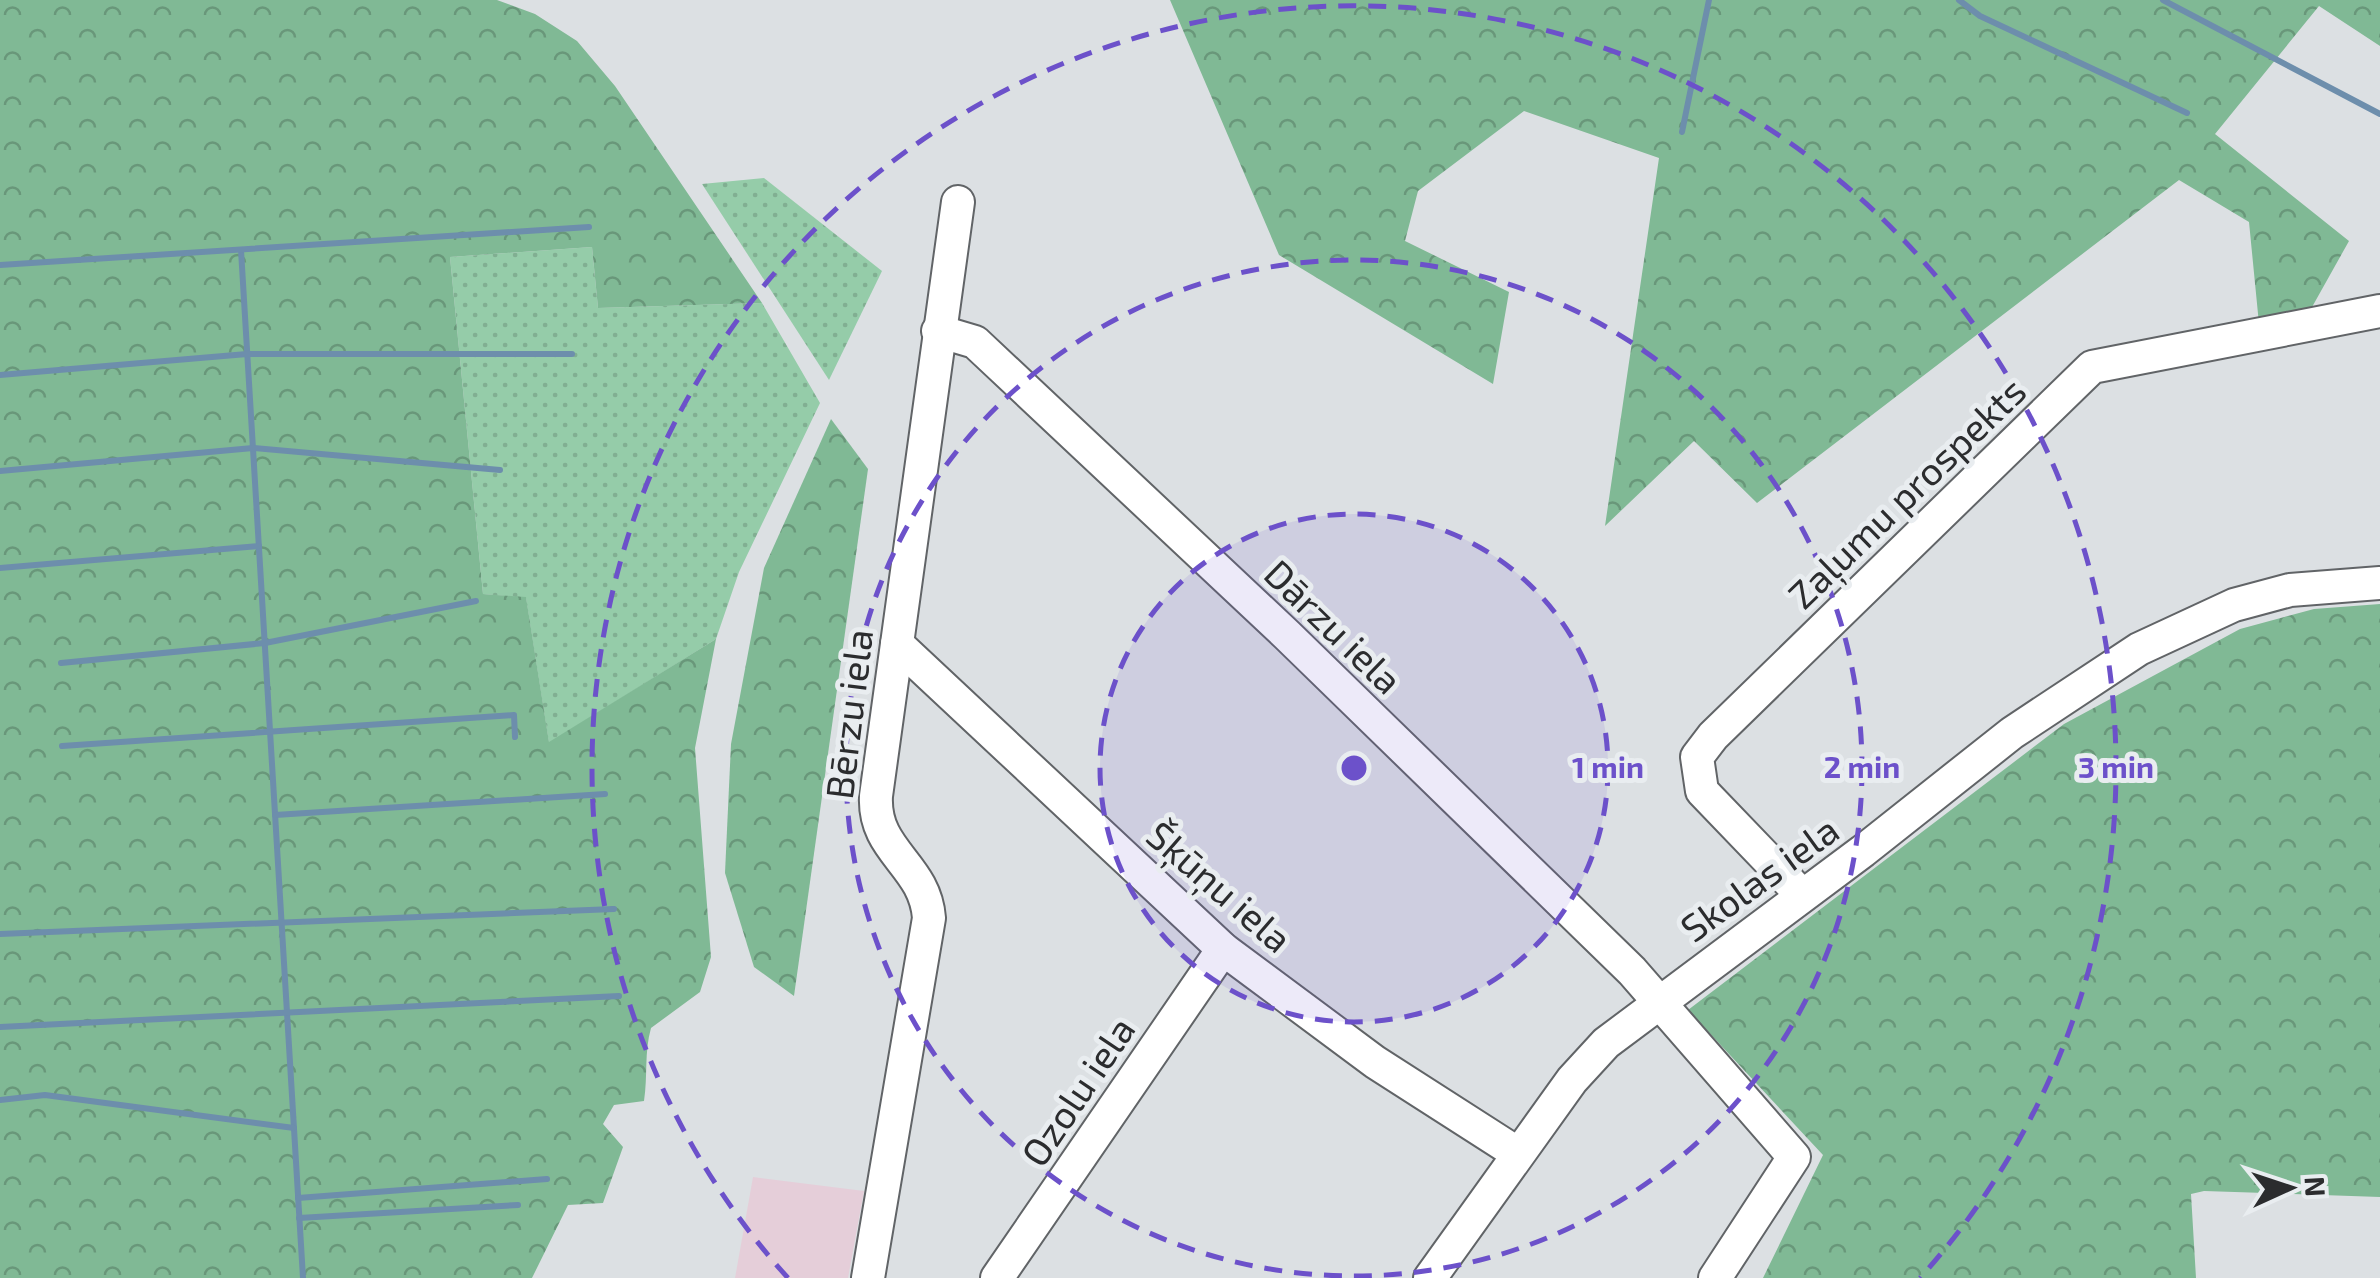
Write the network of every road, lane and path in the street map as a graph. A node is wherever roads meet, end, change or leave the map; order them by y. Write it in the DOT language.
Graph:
graph roads {
  1 [pos="958,202"];
  2 [pos="2380,311"];
  3 [pos="938,331"];
  4 [pos="2380,583"];
  5 [pos="897,644"];
  6 [pos="1802,894"];
  7 [pos="1223,948"];
  8 [pos="1660,1002"];
  9 [pos="1517,1153"];
  10 [pos="868,1278"];
  11 [pos="997,1278"];
  12 [pos="1430,1278"];
  13 [pos="1715,1278"];
  1 -- 3 [label="street, Bērzu iela"];
  2 -- 6 [label="street, Zaļumu prospekts"];
  3 -- 5 [label="street, Bērzu iela"];
  3 -- 8 [label="street, Dārzu iela"];
  4 -- 6 [label="street, Skolas iela"];
  5 -- 7 [label="street, Šķūņu iela"];
  5 -- 10 [label="street, Bērzu iela"];
  6 -- 8 [label="street, Skolas iela"];
  7 -- 9 [label="street, Šķūņu iela"];
  7 -- 11 [label="street, Ozolu iela"];
  8 -- 9 [label="street, Skolas iela"];
  8 -- 13 [label="street, Dārzu iela"];
  9 -- 12 [label="street, Skolas iela"];
}
